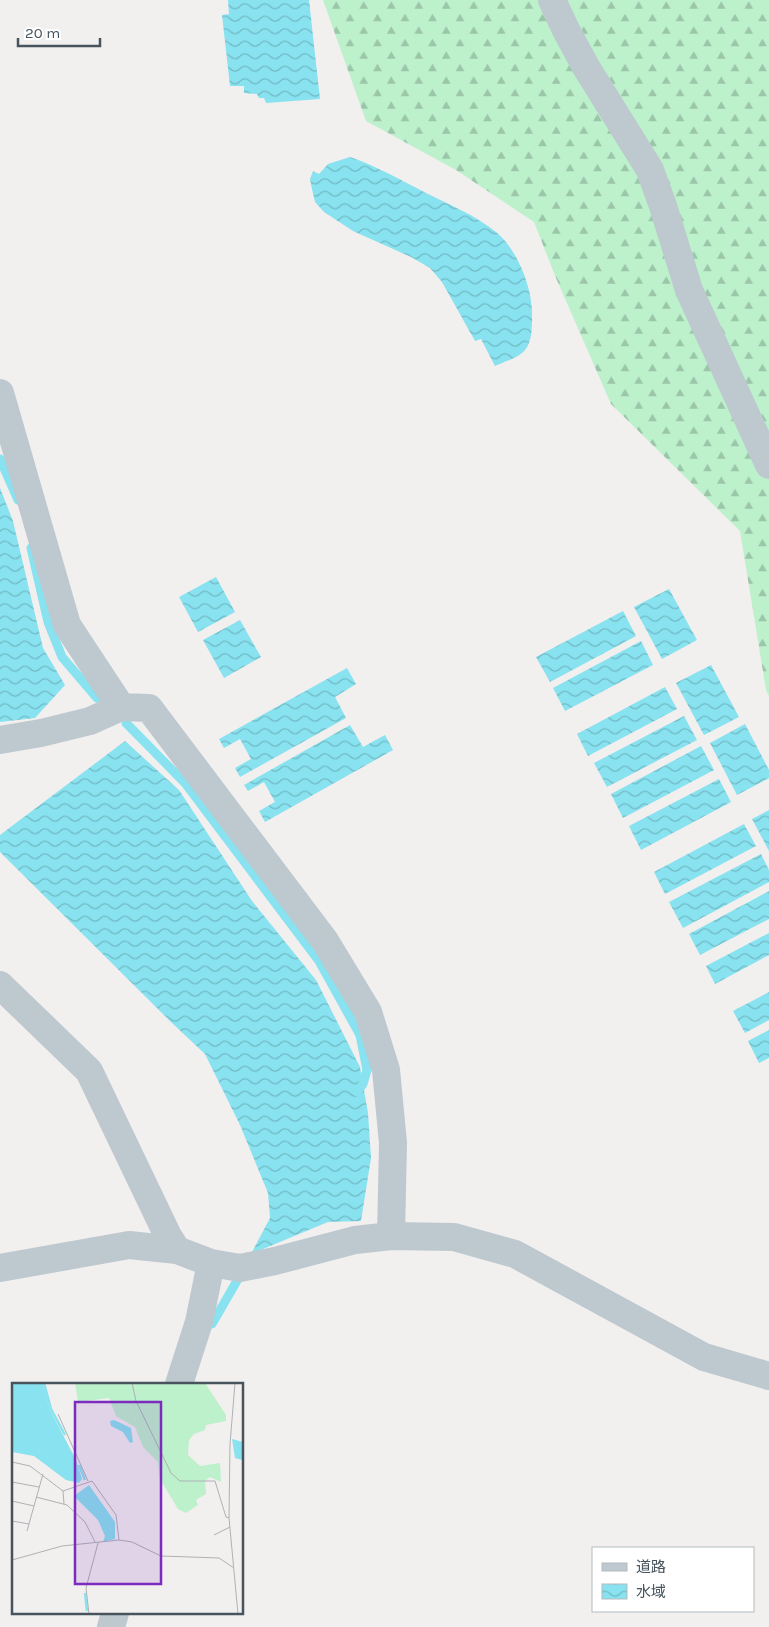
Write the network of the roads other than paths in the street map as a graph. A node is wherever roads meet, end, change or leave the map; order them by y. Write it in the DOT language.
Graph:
graph roads {
  1 [pos="552,0"];
  2 [pos="0,393"];
  3 [pos="769,465"];
  4 [pos="121,707"];
  5 [pos="0,740"];
  6 [pos="0,985"];
  7 [pos="391,1236"];
  8 [pos="177,1250"];
  9 [pos="211,1263"];
  10 [pos="0,1268"];
  11 [pos="769,1376"];
  12 [pos="179,1383"];
  13 [pos="114,1614"];
  14 [pos="111,1627"];
  1 -- 3 [label="street"];
  2 -- 4 [label="street"];
  4 -- 5 [label="street"];
  4 -- 7 [label="street"];
  6 -- 8 [label="street"];
  7 -- 9 [label="street"];
  7 -- 11 [label="street"];
  8 -- 9 [label="street"];
  8 -- 10 [label="street"];
  9 -- 12 [label="street"];
  13 -- 14 [label="street"];
}
